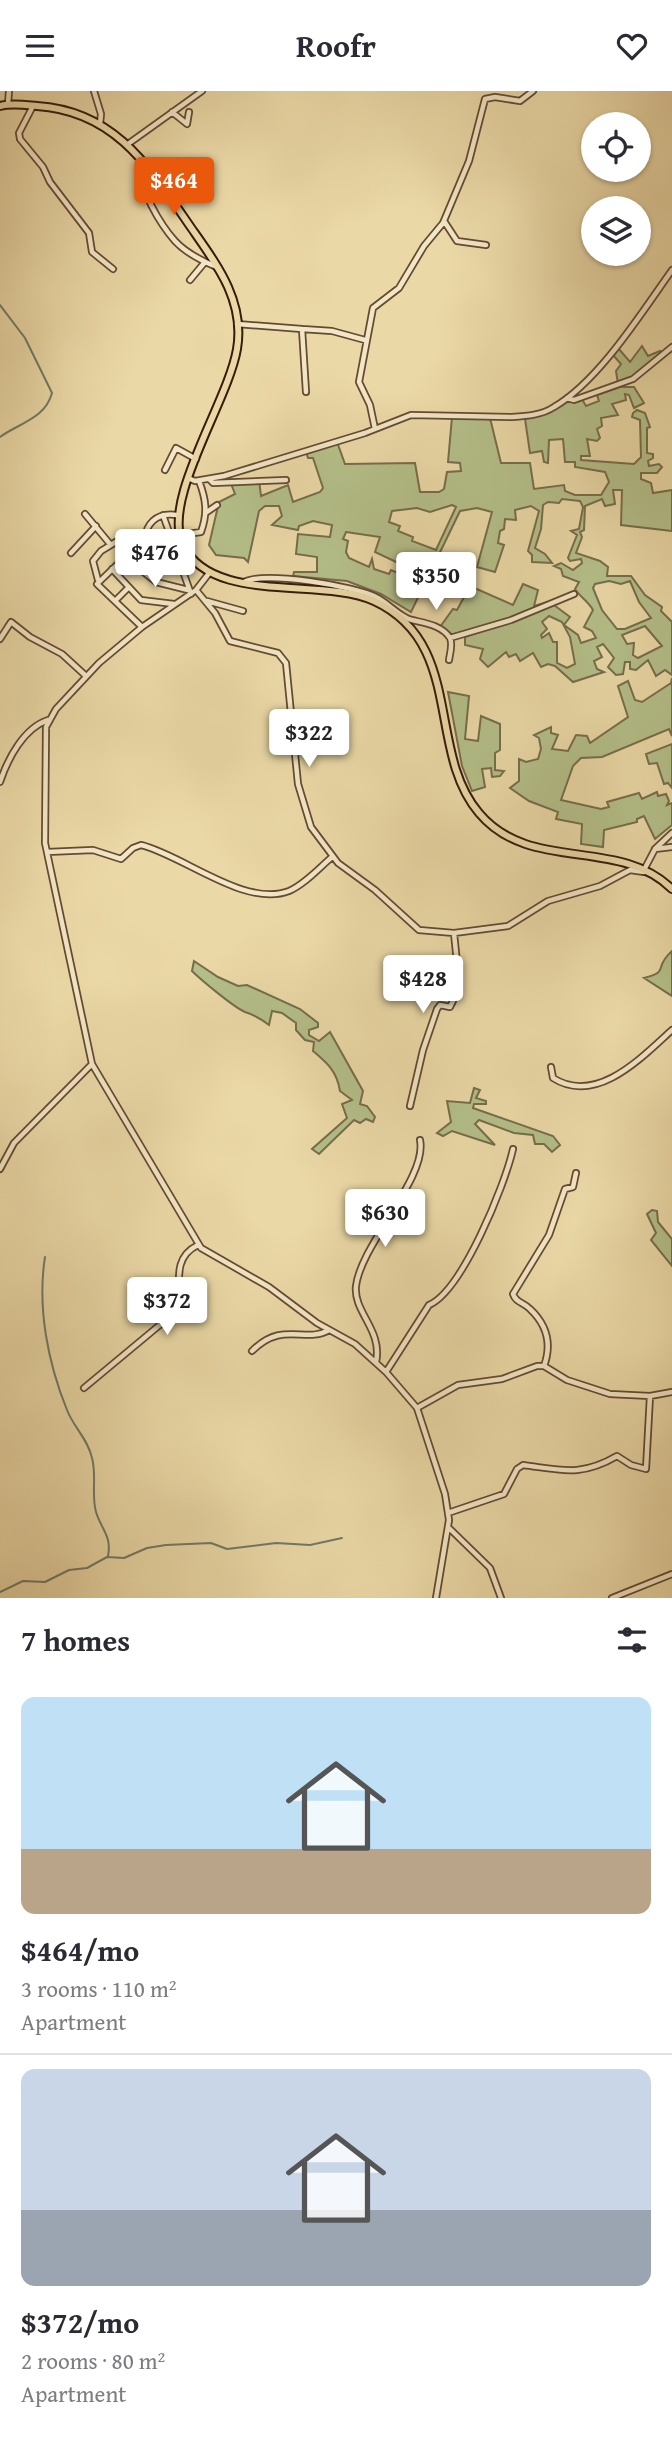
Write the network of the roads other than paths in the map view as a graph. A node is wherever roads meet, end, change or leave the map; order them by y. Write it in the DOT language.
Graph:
graph roads {
  1 [pos="9,91"];
  2 [pos="94,91"];
  3 [pos="202,91"];
  4 [pos="533,91"];
  5 [pos="4,105"];
  6 [pos="33,106"];
  7 [pos="172,112"];
  8 [pos="188,112"];
  9 [pos="100,124"];
  10 [pos="128,144"];
  11 [pos="145,163"];
  12 [pos="444,221"];
  13 [pos="486,245"];
  14 [pos="205,262"];
  15 [pos="219,268"];
  16 [pos="113,269"];
  17 [pos="672,270"];
  18 [pos="190,280"];
  19 [pos="237,324"];
  20 [pos="302,329"];
  21 [pos="365,340"];
  22 [pos="672,347"];
  23 [pos="306,392"];
  24 [pos="566,398"];
  25 [pos="376,429"];
  26 [pos="196,459"];
  27 [pos="165,470"];
  28 [pos="188,478"];
  29 [pos="210,479"];
  30 [pos="286,480"];
  31 [pos="199,481"];
  32 [pos="217,505"];
  33 [pos="207,512"];
  34 [pos="85,514"];
  35 [pos="163,515"];
  36 [pos="177,515"];
  37 [pos="96,526"];
  38 [pos="179,535"];
  39 [pos="110,544"];
  40 [pos="182,544"];
  41 [pos="145,546"];
  42 [pos="71,552"];
  43 [pos="176,553"];
  44 [pos="128,556"];
  45 [pos="183,567"];
  46 [pos="112,569"];
  47 [pos="210,572"];
  48 [pos="99,580"];
  49 [pos="128,587"];
  50 [pos="192,591"];
  51 [pos="574,594"];
  52 [pos="117,599"];
  53 [pos="206,601"];
  54 [pos="175,604"];
  55 [pos="243,611"];
  56 [pos="410,623"];
  57 [pos="142,627"];
  58 [pos="450,638"];
  59 [pos="0,639"];
  60 [pos="449,660"];
  61 [pos="86,676"];
  62 [pos="49,719"];
  63 [pos="0,782"];
  64 [pos="672,833"];
  65 [pos="672,847"];
  66 [pos="655,849"];
  67 [pos="47,852"];
  68 [pos="332,856"];
  69 [pos="647,869"];
  70 [pos="672,889"];
  71 [pos="454,933"];
  72 [pos="672,1030"];
  73 [pos="92,1064"];
  74 [pos="551,1067"];
  75 [pos="410,1106"];
  76 [pos="420,1140"];
  77 [pos="513,1149"];
  78 [pos="0,1169"];
  79 [pos="576,1173"];
  80 [pos="198,1245"];
  81 [pos="329,1330"];
  82 [pos="252,1351"];
  83 [pos="376,1362"];
  84 [pos="544,1366"];
  85 [pos="386,1372"];
  86 [pos="84,1388"];
  87 [pos="672,1392"];
  88 [pos="650,1396"];
  89 [pos="417,1408"];
  90 [pos="448,1513"];
  91 [pos="449,1528"];
  92 [pos="672,1574"];
  93 [pos="436,1598"];
  94 [pos="501,1598"];
  95 [pos="612,1598"];
  1 -- 5 [label="street"];
  2 -- 9 [label="street"];
  3 -- 7 [label="street"];
  4 -- 12 [label="street"];
  5 -- 6 [label="main road"];
  6 -- 9 [label="main road"];
  6 -- 16 [label="street"];
  7 -- 8 [label="street"];
  7 -- 10 [label="street"];
  9 -- 10 [label="main road"];
  10 -- 11 [label="main road"];
  11 -- 14 [label="street"];
  11 -- 15 [label="main road"];
  12 -- 13 [label="street"];
  12 -- 21 [label="street"];
  14 -- 15 [label="street"];
  14 -- 18 [label="street"];
  15 -- 19 [label="main road"];
  17 -- 24 [label="street"];
  19 -- 20 [label="street"];
  19 -- 26 [label="main road"];
  20 -- 21 [label="street"];
  20 -- 23 [label="street"];
  21 -- 25 [label="street"];
  22 -- 24 [label="street"];
  24 -- 25 [label="street"];
  25 -- 29 [label="street"];
  26 -- 27 [label="street"];
  26 -- 28 [label="main road"];
  28 -- 31 [label="street"];
  28 -- 36 [label="main road"];
  29 -- 30 [label="street"];
  29 -- 31 [label="street"];
  31 -- 33 [label="street"];
  32 -- 33 [label="street"];
  33 -- 38 [label="street"];
  34 -- 37 [label="street"];
  35 -- 36 [label="street"];
  35 -- 41 [label="street"];
  35 -- 43 [label="street"];
  36 -- 38 [label="main road"];
  37 -- 39 [label="street"];
  37 -- 42 [label="street"];
  38 -- 40 [label="main road"];
  39 -- 44 [label="street"];
  39 -- 48 [label="street"];
  40 -- 43 [label="street"];
  40 -- 47 [label="main road"];
  41 -- 44 [label="street"];
  41 -- 45 [label="street"];
  43 -- 45 [label="street"];
  44 -- 46 [label="street"];
  44 -- 50 [label="street"];
  45 -- 50 [label="street"];
  46 -- 48 [label="street"];
  46 -- 49 [label="street"];
  47 -- 50 [label="street"];
  47 -- 56 [label="main road"];
  48 -- 52 [label="street"];
  49 -- 52 [label="street"];
  49 -- 54 [label="street"];
  50 -- 53 [label="street"];
  50 -- 54 [label="street"];
  51 -- 58 [label="street"];
  52 -- 57 [label="street"];
  53 -- 55 [label="street"];
  53 -- 68 [label="street"];
  54 -- 57 [label="street"];
  56 -- 58 [label="street"];
  56 -- 69 [label="main road"];
  57 -- 61 [label="street"];
  58 -- 60 [label="street"];
  59 -- 61 [label="street"];
  61 -- 62 [label="street"];
  62 -- 63 [label="street"];
  62 -- 67 [label="street"];
  64 -- 66 [label="street"];
  65 -- 66 [label="street"];
  66 -- 69 [label="street"];
  67 -- 68 [label="street"];
  67 -- 73 [label="street"];
  68 -- 71 [label="street"];
  69 -- 70 [label="main road"];
  69 -- 71 [label="street"];
  71 -- 75 [label="street"];
  72 -- 74 [label="street"];
  73 -- 78 [label="street"];
  73 -- 80 [label="street"];
  76 -- 83 [label="street"];
  77 -- 85 [label="street"];
  79 -- 84 [label="street"];
  80 -- 81 [label="street"];
  80 -- 86 [label="street"];
  81 -- 82 [label="street"];
  81 -- 83 [label="street"];
  83 -- 85 [label="street"];
  84 -- 88 [label="street"];
  84 -- 89 [label="street"];
  85 -- 89 [label="street"];
  87 -- 88 [label="street"];
  88 -- 90 [label="street"];
  89 -- 90 [label="street"];
  90 -- 91 [label="street"];
  91 -- 93 [label="street"];
  91 -- 94 [label="street"];
  92 -- 95 [label="street"];
}
